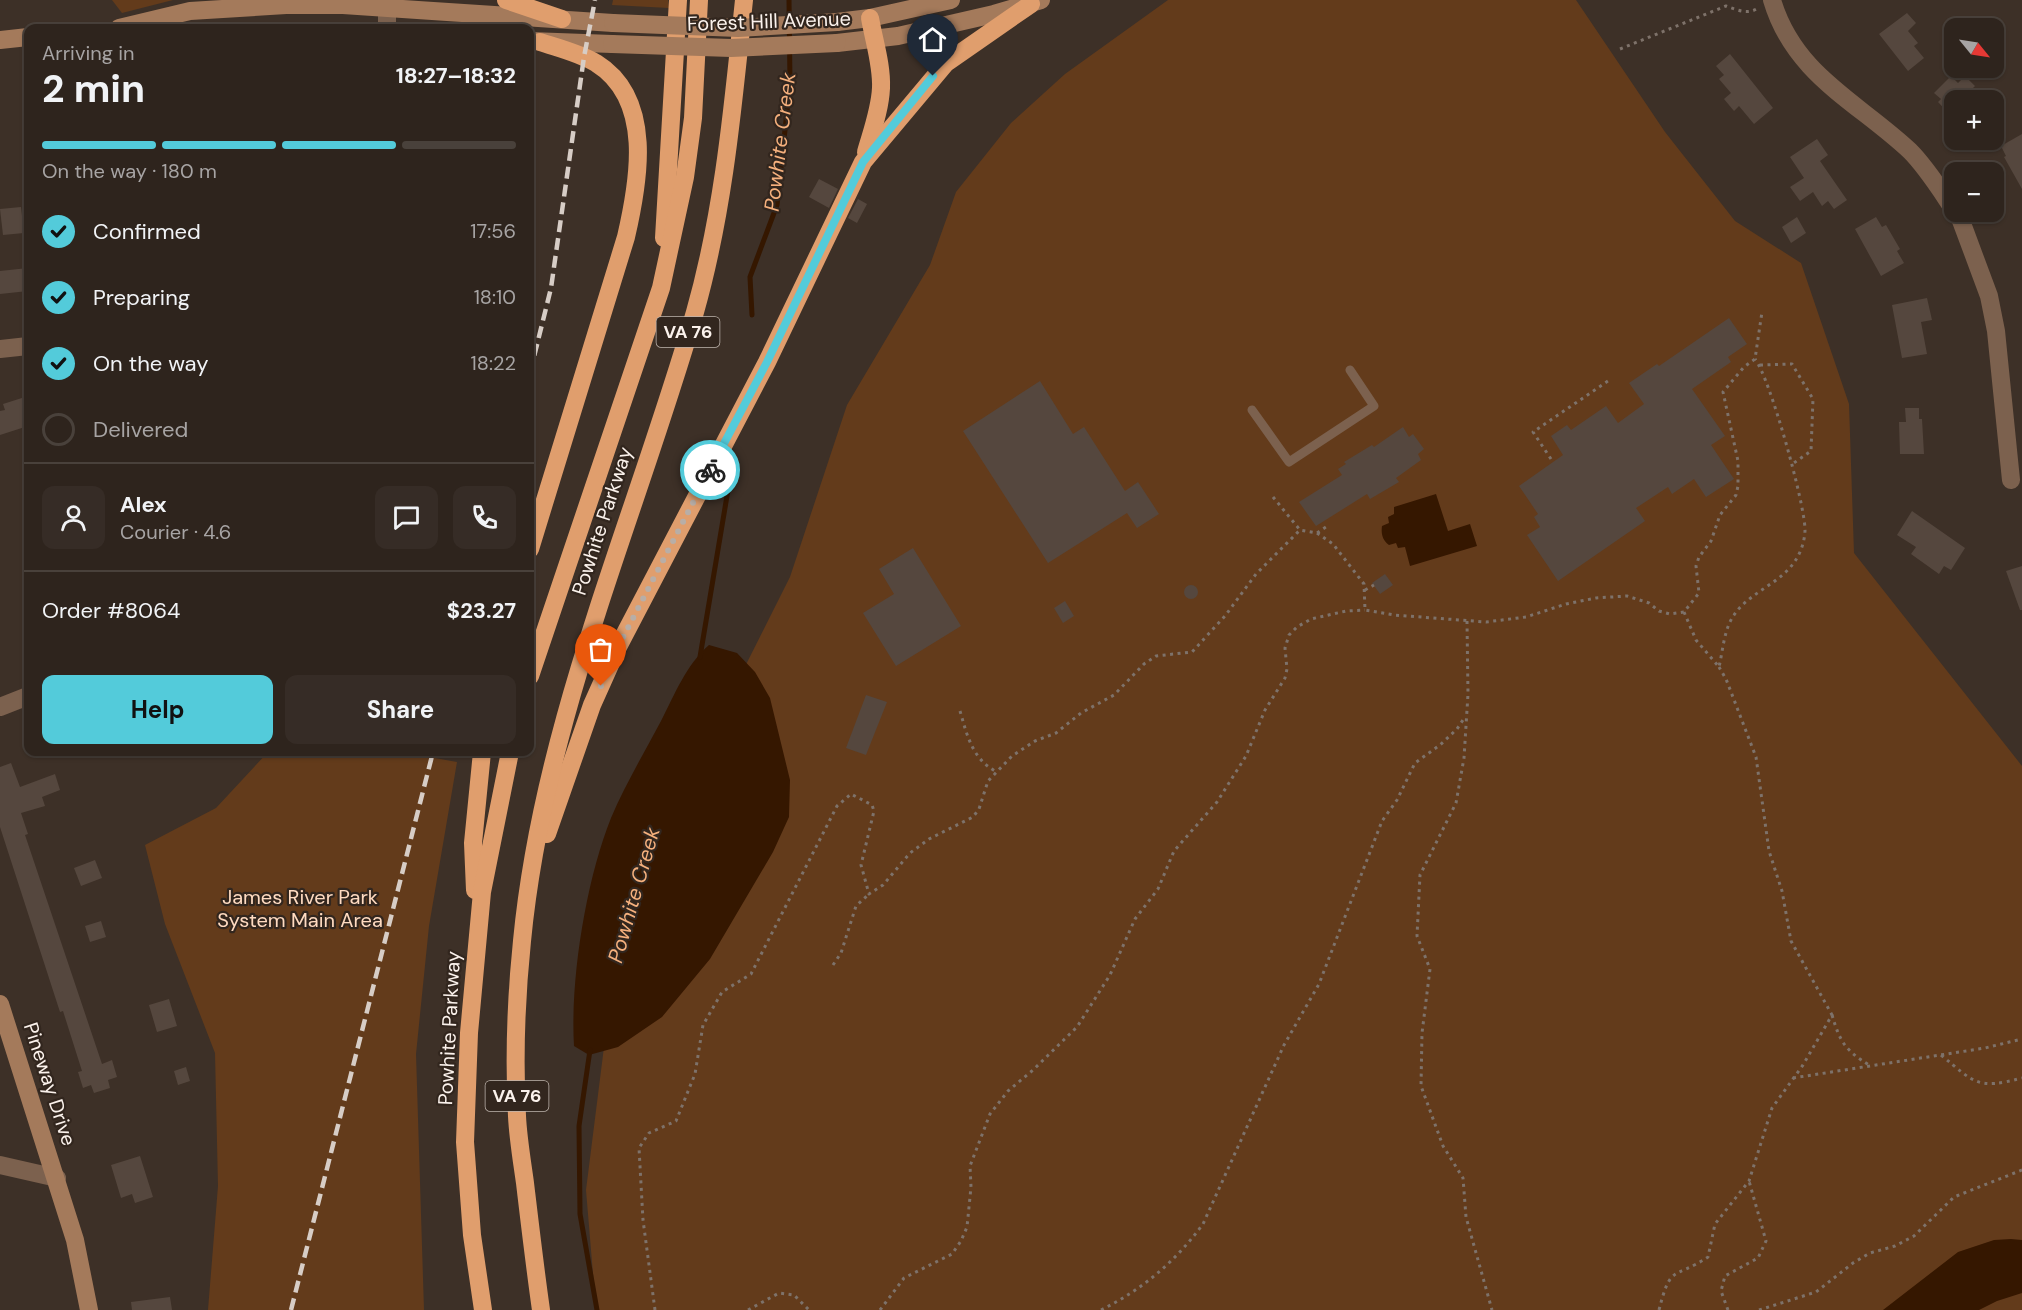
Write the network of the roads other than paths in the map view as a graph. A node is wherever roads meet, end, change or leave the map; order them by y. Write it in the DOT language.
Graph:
graph roads {
  1 [pos="506,0"];
  2 [pos="678,0"];
  3 [pos="699,0"];
  4 [pos="951,0"];
  5 [pos="1036,2"];
  6 [pos="1767,3"];
  7 [pos="743,4"];
  8 [pos="387,8"];
  9 [pos="870,18"];
  10 [pos="562,19"];
  11 [pos="136,24"];
  12 [pos="387,24"];
  13 [pos="24,37"];
  14 [pos="874,39"];
  15 [pos="0,40"];
  16 [pos="535,42"];
  17 [pos="863,162"];
  18 [pos="1944,196"];
  19 [pos="1961,222"];
  20 [pos="661,288"];
  21 [pos="24,346"];
  22 [pos="0,349"];
  23 [pos="1350,370"];
  24 [pos="1252,410"];
  25 [pos="2011,480"];
  26 [pos="534,536"];
  27 [pos="534,663"];
  28 [pos="24,698"];
  29 [pos="0,707"];
  30 [pos="482,756"];
  31 [pos="509,756"];
  32 [pos="530,880"];
  33 [pos="476,941"];
  34 [pos="0,1004"];
  35 [pos="0,1165"];
  36 [pos="57,1178"];
  37 [pos="89,1310"];
  38 [pos="483,1310"];
  39 [pos="541,1310"];
  1 -- 10 [label="highway"];
  2 -- 20 [label="highway"];
  3 -- 20 [label="highway, Powhite Parkway / VA 76"];
  4 -- 9 [label="main road, Forest Hill Avenue"];
  5 -- 14 [label="main road, Forest Hill Avenue"];
  5 -- 17 [label="highway"];
  6 -- 18 [label="street"];
  7 -- 32 [label="highway, Powhite Parkway / VA 76"];
  8 -- 10 [label="main road, Forest Hill Avenue"];
  8 -- 11 [label="main road, Forest Hill Avenue"];
  8 -- 12 [label="street"];
  9 -- 10 [label="main road, Forest Hill Avenue, bridge"];
  9 -- 14 [label="highway"];
  13 -- 15 [label="main road"];
  14 -- 16 [label="main road, Forest Hill Avenue, bridge"];
  14 -- 17 [label="highway"];
  16 -- 26 [label="highway"];
  17 -- 32 [label="highway"];
  19 -- 25 [label="street"];
  20 -- 27 [label="highway, Powhite Parkway / VA 76"];
  21 -- 22 [label="street"];
  23 -- 24 [label="lane"];
  28 -- 29 [label="street"];
  30 -- 33 [label="highway"];
  31 -- 33 [label="highway, Powhite Parkway / VA 76"];
  32 -- 39 [label="highway, Powhite Parkway / VA 76"];
  33 -- 38 [label="highway, Powhite Parkway / VA 76"];
  34 -- 36 [label="main road, Pineway Drive"];
  35 -- 36 [label="street"];
  36 -- 37 [label="main road, Pineway Drive"];
}
